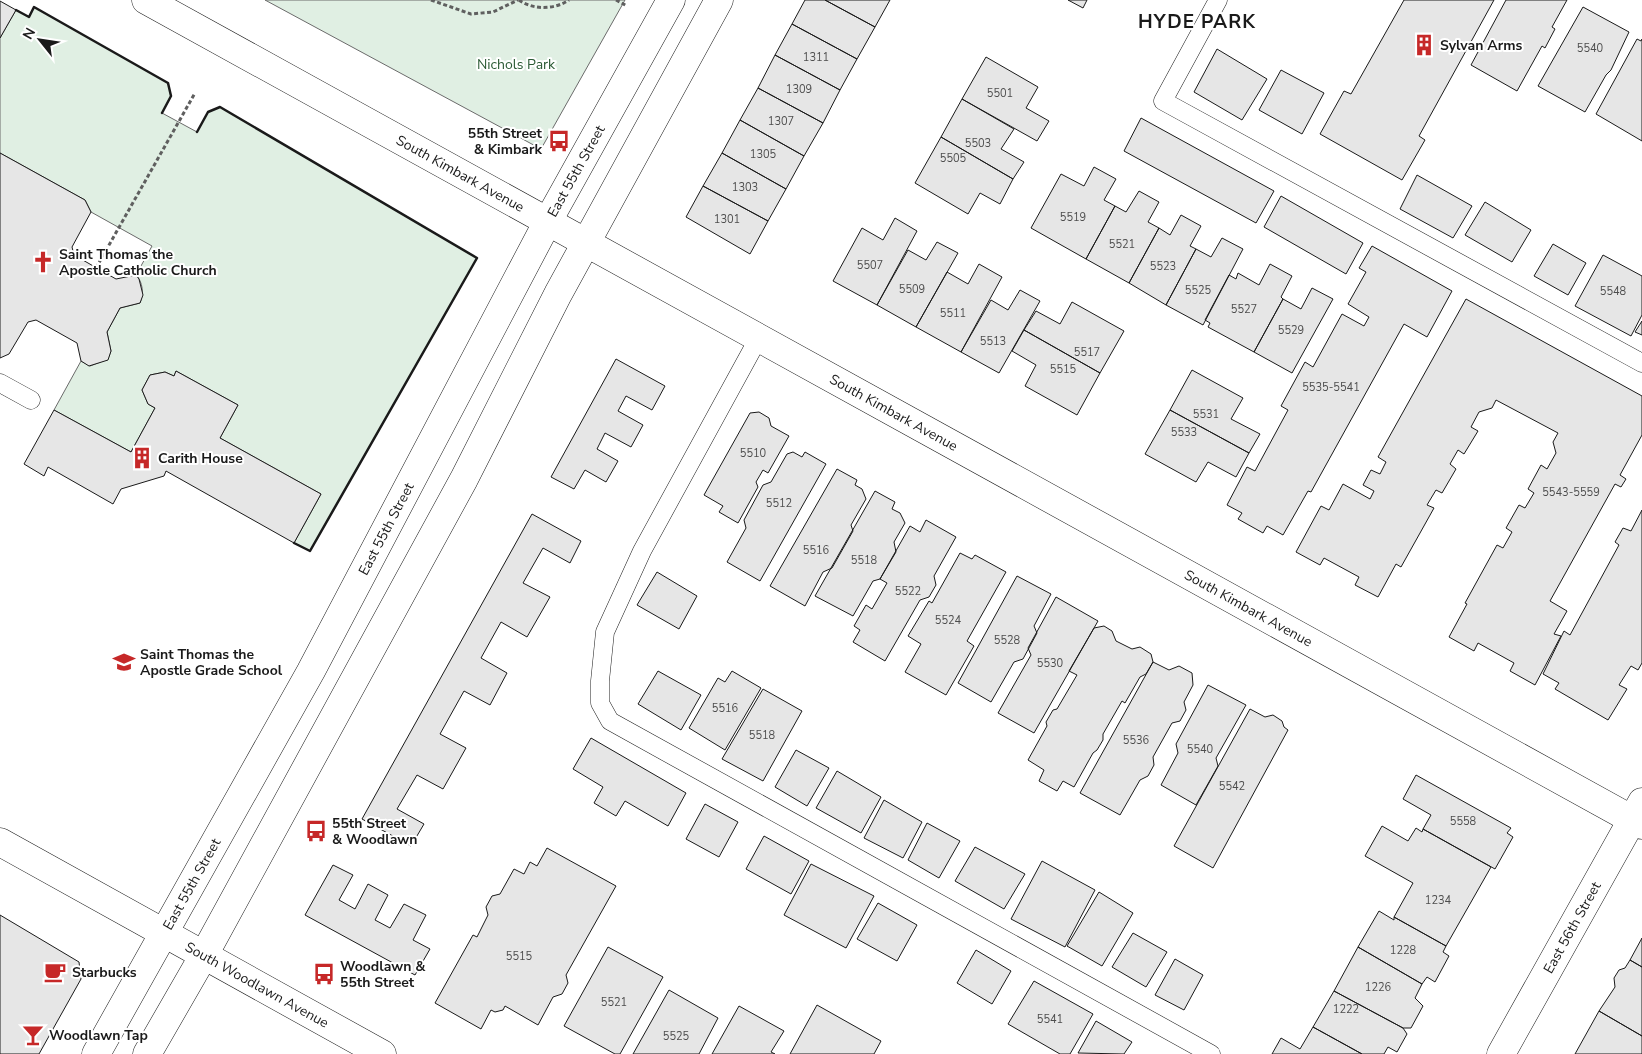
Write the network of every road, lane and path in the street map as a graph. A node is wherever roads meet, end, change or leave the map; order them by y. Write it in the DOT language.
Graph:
graph roads {
  1 [pos="146,0"];
  2 [pos="432,0"];
  3 [pos="518,0"];
  4 [pos="569,0"];
  5 [pos="616,0"];
  6 [pos="671,0"];
  7 [pos="719,0"];
  8 [pos="1218,0"];
  9 [pos="626,6"];
  10 [pos="195,93"];
  11 [pos="548,221"];
  12 [pos="586,242"];
  13 [pos="96,268"];
  14 [pos="758,339"];
  15 [pos="1642,363"];
  16 [pos="0,383"];
  17 [pos="32,400"];
  18 [pos="1639,816"];
  19 [pos="0,842"];
  20 [pos="164,933"];
  21 [pos="204,955"];
  22 [pos="96,1054"];
  23 [pos="148,1054"];
  24 [pos="382,1054"];
  25 [pos="1211,1054"];
  26 [pos="1501,1054"];
  1 -- 11 [label="street, South Kimbark Avenue"];
  2 -- 3 [label="path"];
  3 -- 4 [label="path"];
  5 -- 9 [label="path"];
  6 -- 11 [label="street, East 55th Street"];
  7 -- 12 [label="street"];
  8 -- 15 [label="lane"];
  10 -- 13 [label="path"];
  11 -- 12 [label="street, South Kimbark Avenue"];
  11 -- 20 [label="street, East 55th Street"];
  12 -- 14 [label="street, South Kimbark Avenue"];
  12 -- 21 [label="street"];
  14 -- 18 [label="street, South Kimbark Avenue"];
  14 -- 25 [label="lane"];
  16 -- 17 [label="lane"];
  18 -- 26 [label="street, East 56th Street"];
  19 -- 20 [label="street, South Woodlawn Avenue"];
  20 -- 21 [label="street, South Woodlawn Avenue"];
  20 -- 22 [label="street, East 55th Street"];
  21 -- 23 [label="street"];
  21 -- 24 [label="street, South Woodlawn Avenue"];
}
